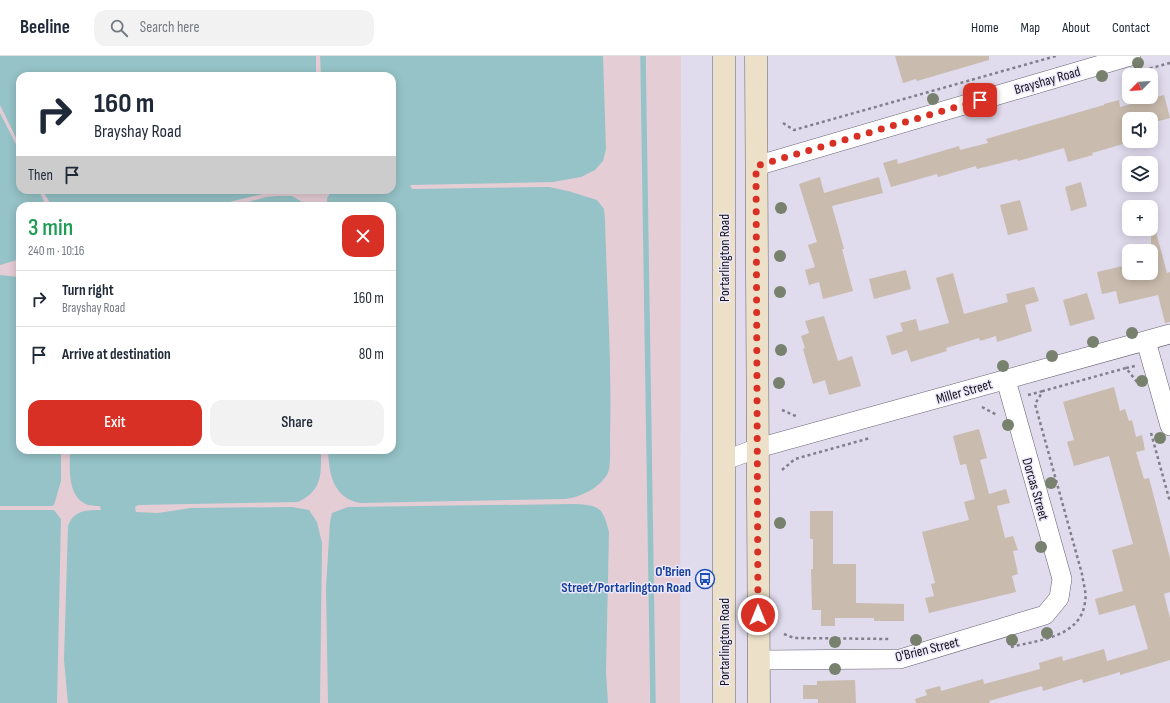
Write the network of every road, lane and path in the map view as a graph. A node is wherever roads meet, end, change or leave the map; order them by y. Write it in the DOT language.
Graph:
graph roads {
  1 [pos="724,56"];
  2 [pos="756,56"];
  3 [pos="1056,56"];
  4 [pos="1131,56"];
  5 [pos="783,123"];
  6 [pos="756,166"];
  7 [pos="1170,334"];
  8 [pos="1146,340"];
  9 [pos="1006,380"];
  10 [pos="976,409"];
  11 [pos="1001,418"];
  12 [pos="1170,426"];
  13 [pos="878,436"];
  14 [pos="758,448"];
  15 [pos="723,461"];
  16 [pos="782,470"];
  17 [pos="1059,598"];
  18 [pos="784,634"];
  19 [pos="895,639"];
  20 [pos="759,660"];
  21 [pos="724,703"];
  22 [pos="759,703"];
  1 -- 15 [label="main road, Portarlington Road"];
  2 -- 6 [label="main road"];
  3 -- 5 [label="path"];
  4 -- 6 [label="street, Brayshay Road"];
  6 -- 14 [label="main road"];
  7 -- 8 [label="street, Miller Street"];
  8 -- 9 [label="street, Miller Street"];
  8 -- 12 [label="street"];
  9 -- 14 [label="street, Miller Street"];
  9 -- 17 [label="street, Dorcas Street"];
  10 -- 11 [label="path"];
  13 -- 16 [label="path"];
  14 -- 15 [label="street"];
  14 -- 20 [label="main road"];
  15 -- 21 [label="main road, Portarlington Road"];
  17 -- 20 [label="street, O'Brien Street"];
  18 -- 19 [label="path"];
  20 -- 22 [label="main road"];
}
